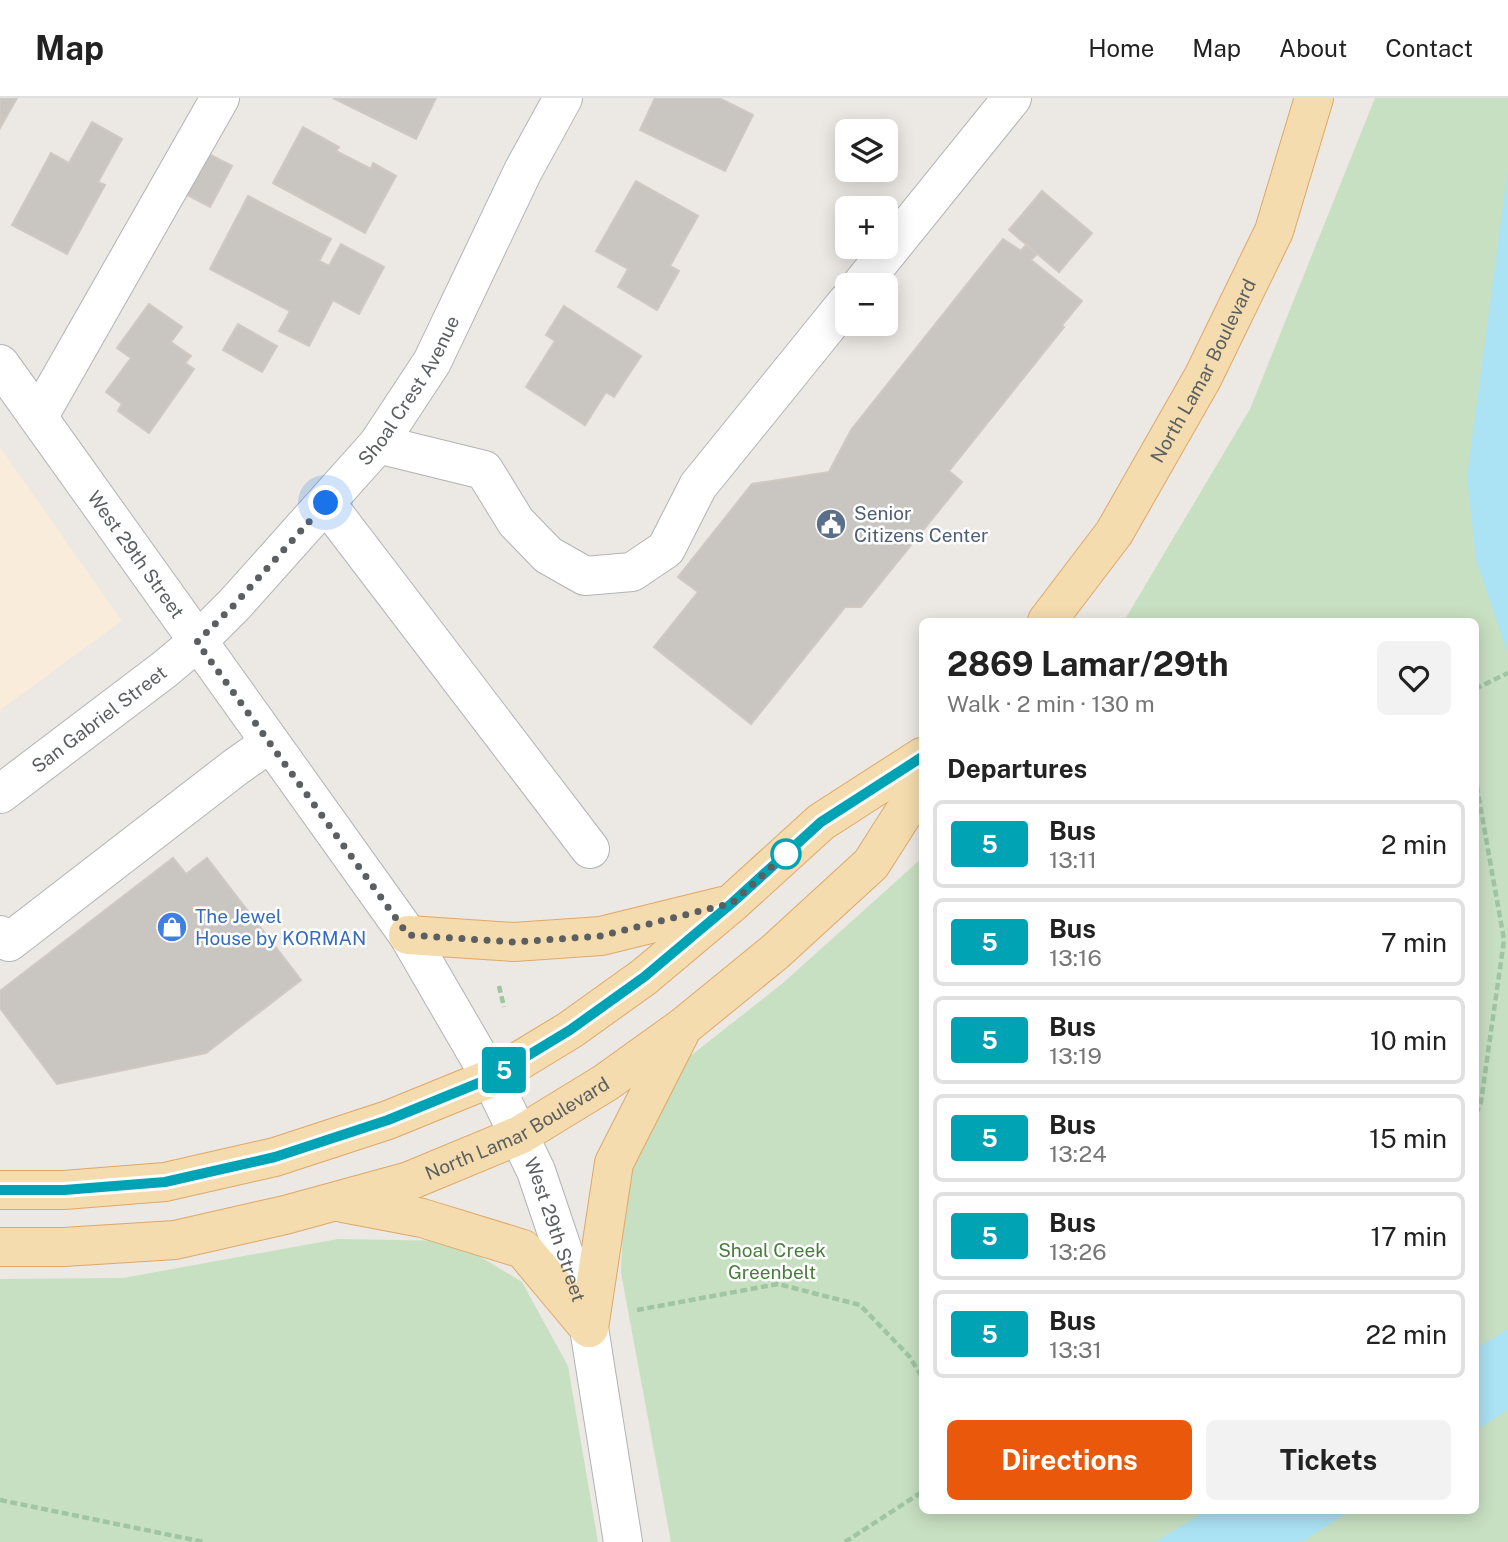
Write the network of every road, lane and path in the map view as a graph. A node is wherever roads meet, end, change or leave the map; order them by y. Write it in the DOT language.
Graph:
graph roads {
  1 [pos="219,98"];
  2 [pos="563,98"];
  3 [pos="1012,98"];
  4 [pos="1314,98"];
  5 [pos="871,273"];
  6 [pos="835,317"];
  7 [pos="0,364"];
  8 [pos="38,416"];
  9 [pos="378,444"];
  10 [pos="326,503"];
  11 [pos="1049,618"];
  12 [pos="197,642"];
  13 [pos="1508,673"];
  14 [pos="1479,687"];
  15 [pos="270,743"];
  16 [pos="919,759"];
  17 [pos="919,789"];
  18 [pos="0,794"];
  19 [pos="1479,799"];
  20 [pos="590,849"];
  21 [pos="732,903"];
  22 [pos="408,935"];
  23 [pos="4,938"];
  24 [pos="500,981"];
  25 [pos="505,1008"];
  26 [pos="683,1027"];
  27 [pos="491,1078"];
  28 [pos="1479,1107"];
  29 [pos="520,1135"];
  30 [pos="0,1190"];
  31 [pos="333,1201"];
  32 [pos="0,1247"];
  33 [pos="635,1300"];
  34 [pos="589,1328"];
  35 [pos="919,1372"];
  36 [pos="919,1494"];
  37 [pos="0,1500"];
  38 [pos="204,1542"];
  39 [pos="623,1542"];
  40 [pos="845,1542"];
  1 -- 8 [label="street"];
  2 -- 9 [label="street, Shoal Crest Avenue"];
  3 -- 5 [label="street"];
  4 -- 11 [label="main road, North Lamar Boulevard"];
  6 -- 9 [label="street"];
  7 -- 8 [label="street, West 29th Street"];
  8 -- 12 [label="street, West 29th Street"];
  9 -- 10 [label="street, Shoal Crest Avenue"];
  10 -- 12 [label="street, Shoal Crest Avenue"];
  10 -- 20 [label="street"];
  12 -- 15 [label="street, West 29th Street"];
  12 -- 18 [label="street, San Gabriel Street"];
  13 -- 14 [label="path"];
  15 -- 22 [label="street, West 29th Street"];
  15 -- 23 [label="street"];
  16 -- 21 [label="main road"];
  17 -- 26 [label="main road, North Lamar Boulevard"];
  19 -- 28 [label="path"];
  21 -- 22 [label="main road"];
  21 -- 27 [label="main road"];
  22 -- 27 [label="street, West 29th Street"];
  24 -- 25 [label="path"];
  26 -- 29 [label="main road, North Lamar Boulevard"];
  26 -- 34 [label="main road"];
  27 -- 29 [label="street, West 29th Street"];
  27 -- 30 [label="main road"];
  29 -- 31 [label="main road, North Lamar Boulevard"];
  29 -- 34 [label="street, West 29th Street"];
  31 -- 32 [label="main road, North Lamar Boulevard"];
  31 -- 34 [label="main road"];
  33 -- 35 [label="path"];
  34 -- 39 [label="street, West 29th Street"];
  36 -- 40 [label="path"];
  37 -- 38 [label="path"];
}
